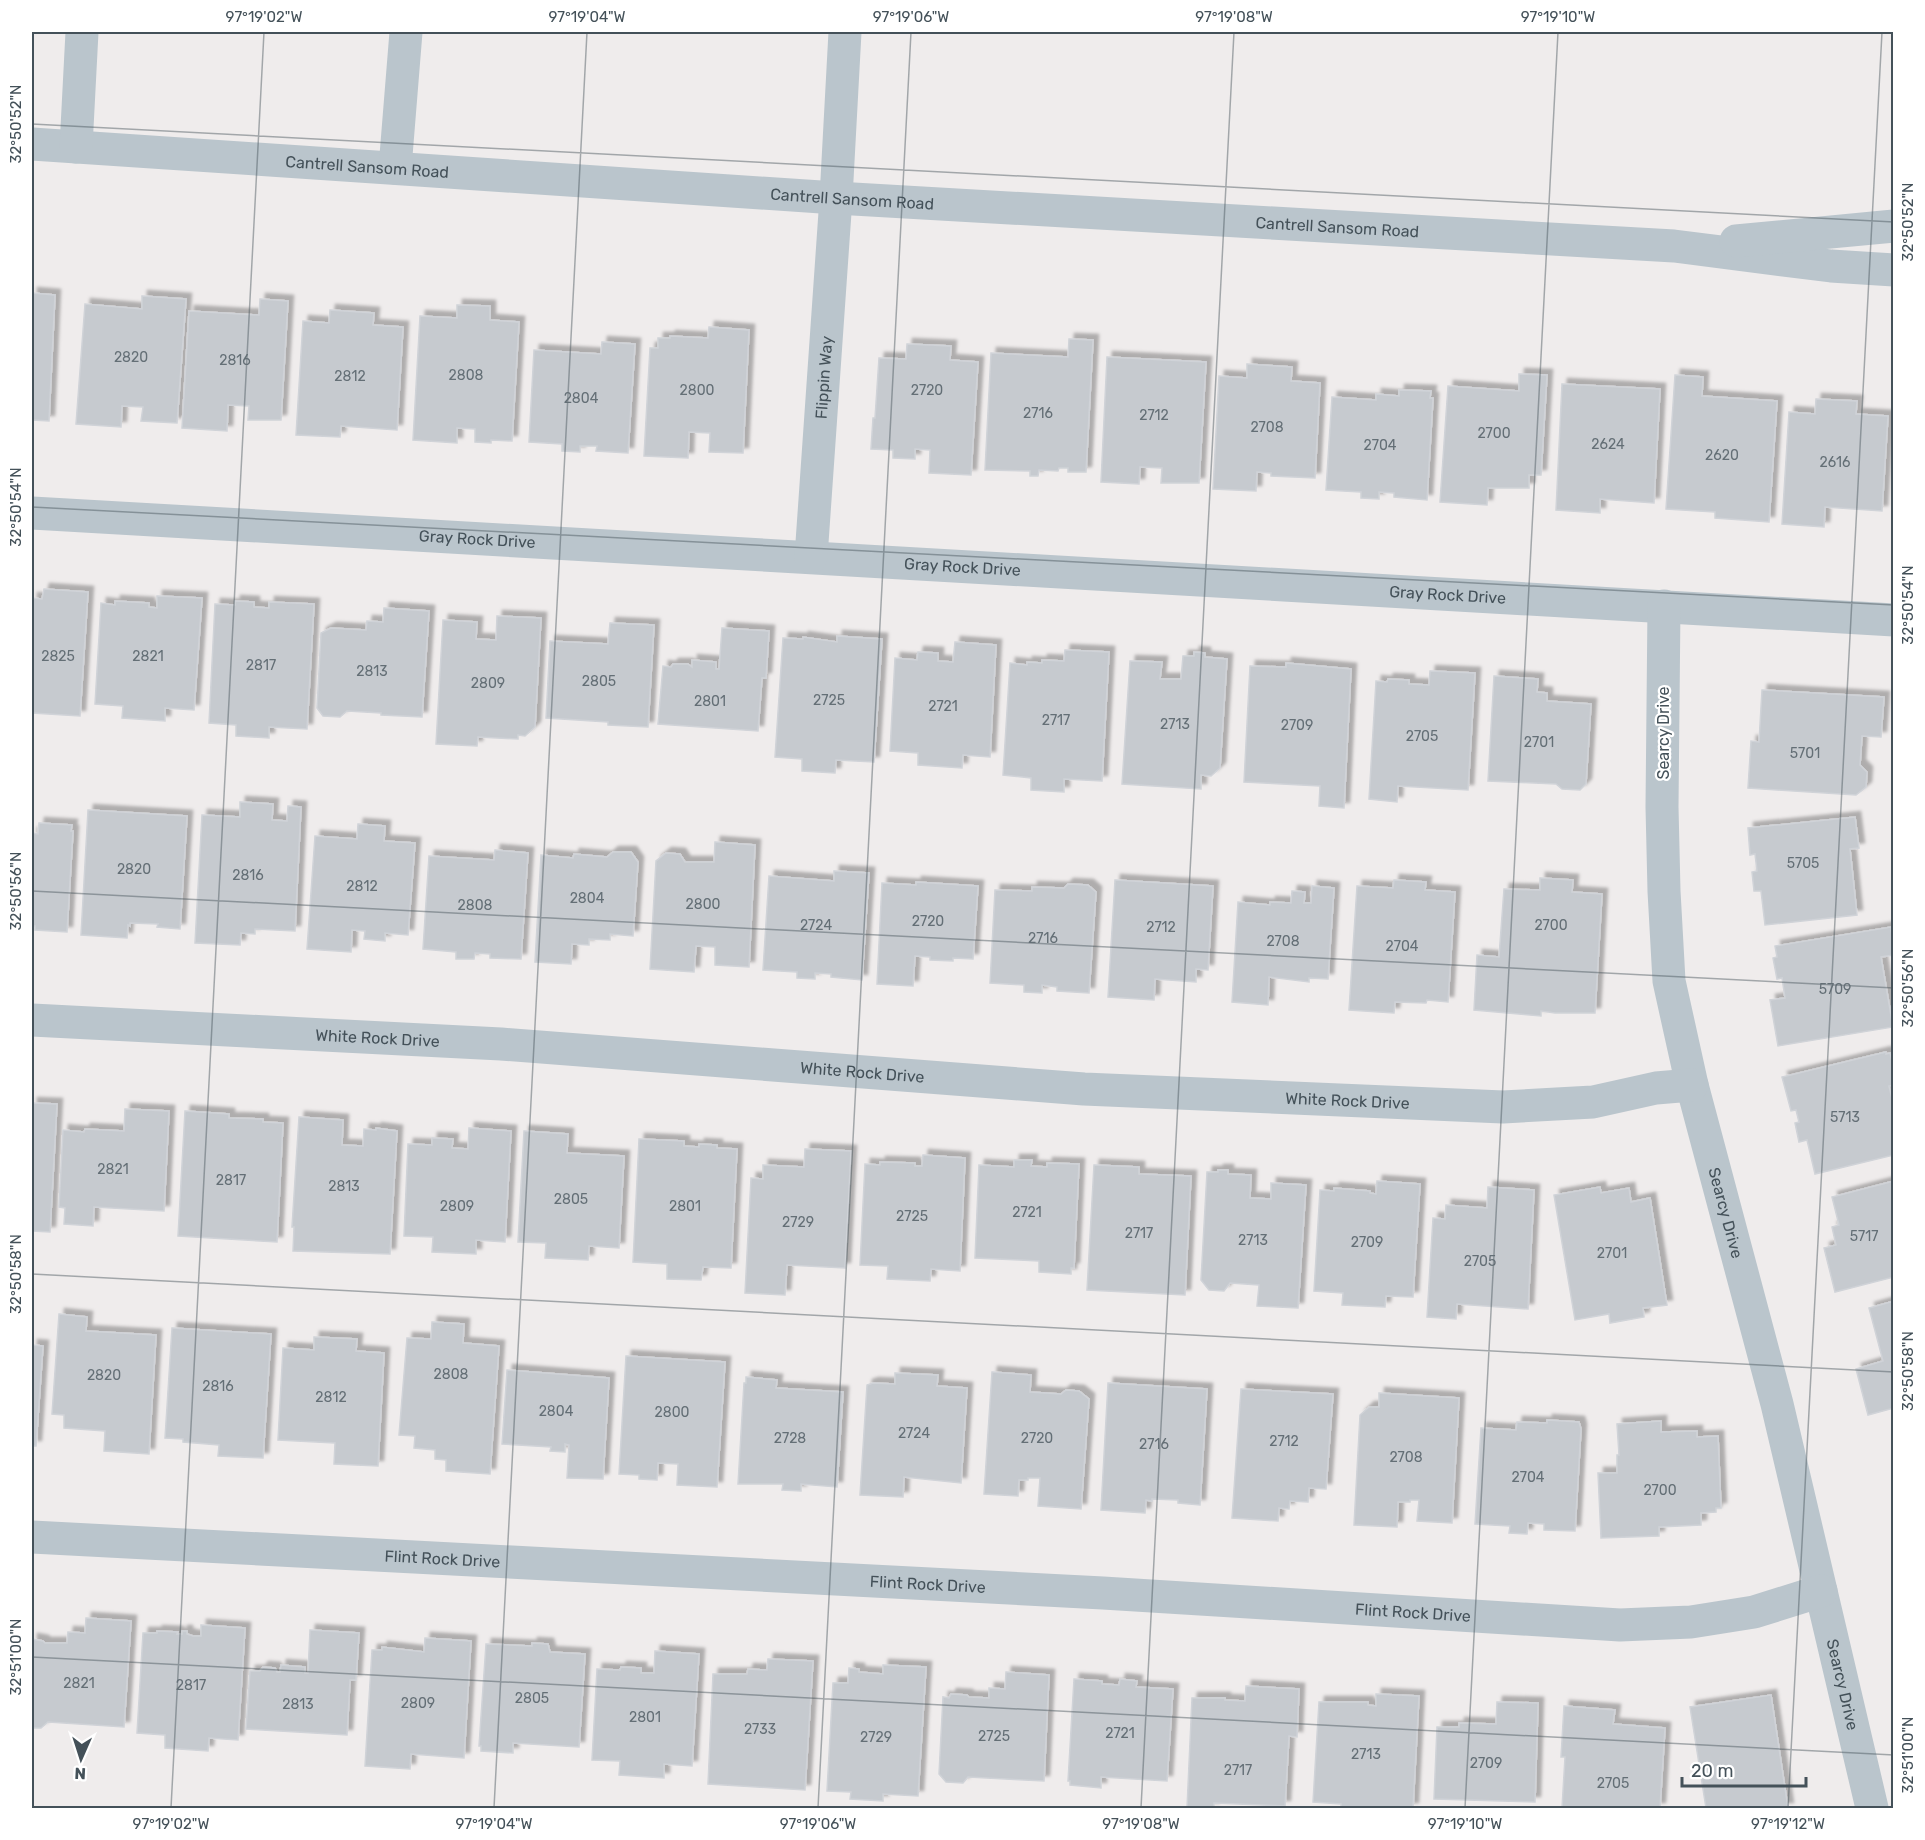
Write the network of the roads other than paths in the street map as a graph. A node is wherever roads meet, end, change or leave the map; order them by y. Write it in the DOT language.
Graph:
graph roads {
  1 [pos="82,32"];
  2 [pos="406,32"];
  3 [pos="845,32"];
  4 [pos="32,144"];
  5 [pos="76,147"];
  6 [pos="395,168"];
  7 [pos="836,198"];
  8 [pos="1893,226"];
  9 [pos="1674,246"];
  10 [pos="1893,270"];
  11 [pos="32,513"];
  12 [pos="811,557"];
  13 [pos="1664,606"];
  14 [pos="1893,620"];
  15 [pos="32,1020"];
  16 [pos="1692,1085"];
  17 [pos="32,1537"];
  18 [pos="1821,1591"];
  19 [pos="1872,1809"];
  1 -- 5 [label="street"];
  2 -- 6 [label="street"];
  3 -- 7 [label="street, Flippin Way"];
  4 -- 5 [label="street, Cantrell Sansom Road"];
  5 -- 6 [label="street, Cantrell Sansom Road"];
  6 -- 7 [label="street, Cantrell Sansom Road"];
  7 -- 9 [label="street, Cantrell Sansom Road"];
  7 -- 12 [label="street, Flippin Way"];
  8 -- 9 [label="street, Cantrell Sansom Road"];
  9 -- 10 [label="street, Cantrell Sansom Road"];
  11 -- 12 [label="street, Gray Rock Drive"];
  12 -- 13 [label="street, Gray Rock Drive"];
  13 -- 14 [label="street, Gray Rock Drive"];
  13 -- 16 [label="street, Searcy Drive"];
  15 -- 16 [label="street, White Rock Drive"];
  16 -- 18 [label="street, Searcy Drive"];
  17 -- 18 [label="street, Flint Rock Drive"];
  18 -- 19 [label="street, Searcy Drive"];
}
